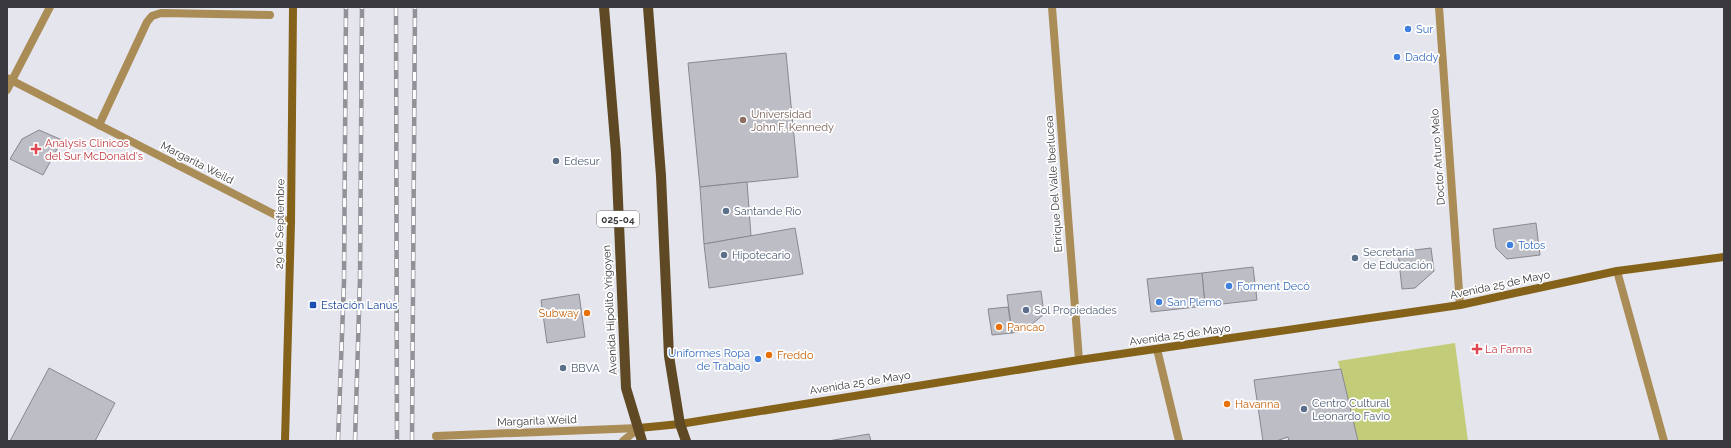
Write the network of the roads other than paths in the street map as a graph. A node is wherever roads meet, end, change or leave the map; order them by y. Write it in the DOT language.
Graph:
graph roads {
  1 [pos="50,7"];
  2 [pos="293,7"];
  3 [pos="604,7"];
  4 [pos="648,7"];
  5 [pos="1052,7"];
  6 [pos="1439,7"];
  7 [pos="270,15"];
  8 [pos="10,79"];
  9 [pos="7,90"];
  10 [pos="99,125"];
  11 [pos="291,223"];
  12 [pos="1724,256"];
  13 [pos="1617,271"];
  14 [pos="1460,305"];
  15 [pos="1157,349"];
  16 [pos="1079,360"];
  17 [pos="680,424"];
  18 [pos="639,428"];
  19 [pos="436,436"];
  20 [pos="285,441"];
  21 [pos="623,441"];
  22 [pos="642,441"];
  23 [pos="686,441"];
  24 [pos="1179,441"];
  25 [pos="1664,441"];
  1 -- 8 [label="street"];
  2 -- 11 [label="main road, 29 de Septiembre"];
  3 -- 18 [label="main road, Avenida Hipólito Yrigoyen / 025-04"];
  4 -- 17 [label="main road"];
  5 -- 16 [label="street, Enrique Del Valle Iberlucea"];
  6 -- 14 [label="street, Doctor Arturo Melo"];
  7 -- 10 [label="street"];
  8 -- 9 [label="street"];
  8 -- 10 [label="street, Margarita Weild"];
  10 -- 11 [label="street, Margarita Weild"];
  11 -- 20 [label="main road, 29 de Septiembre"];
  12 -- 13 [label="main road, Avenida 25 de Mayo"];
  13 -- 14 [label="main road, Avenida 25 de Mayo"];
  13 -- 25 [label="street"];
  14 -- 15 [label="main road, Avenida 25 de Mayo"];
  15 -- 16 [label="main road, Avenida 25 de Mayo"];
  15 -- 24 [label="street"];
  16 -- 17 [label="main road, Avenida 25 de Mayo"];
  17 -- 18 [label="main road, Avenida 25 de Mayo"];
  17 -- 23 [label="main road"];
  18 -- 19 [label="street, Margarita Weild"];
  18 -- 21 [label="street"];
  18 -- 22 [label="main road, Avenida Hipólito Yrigoyen / 025-04"];
}
